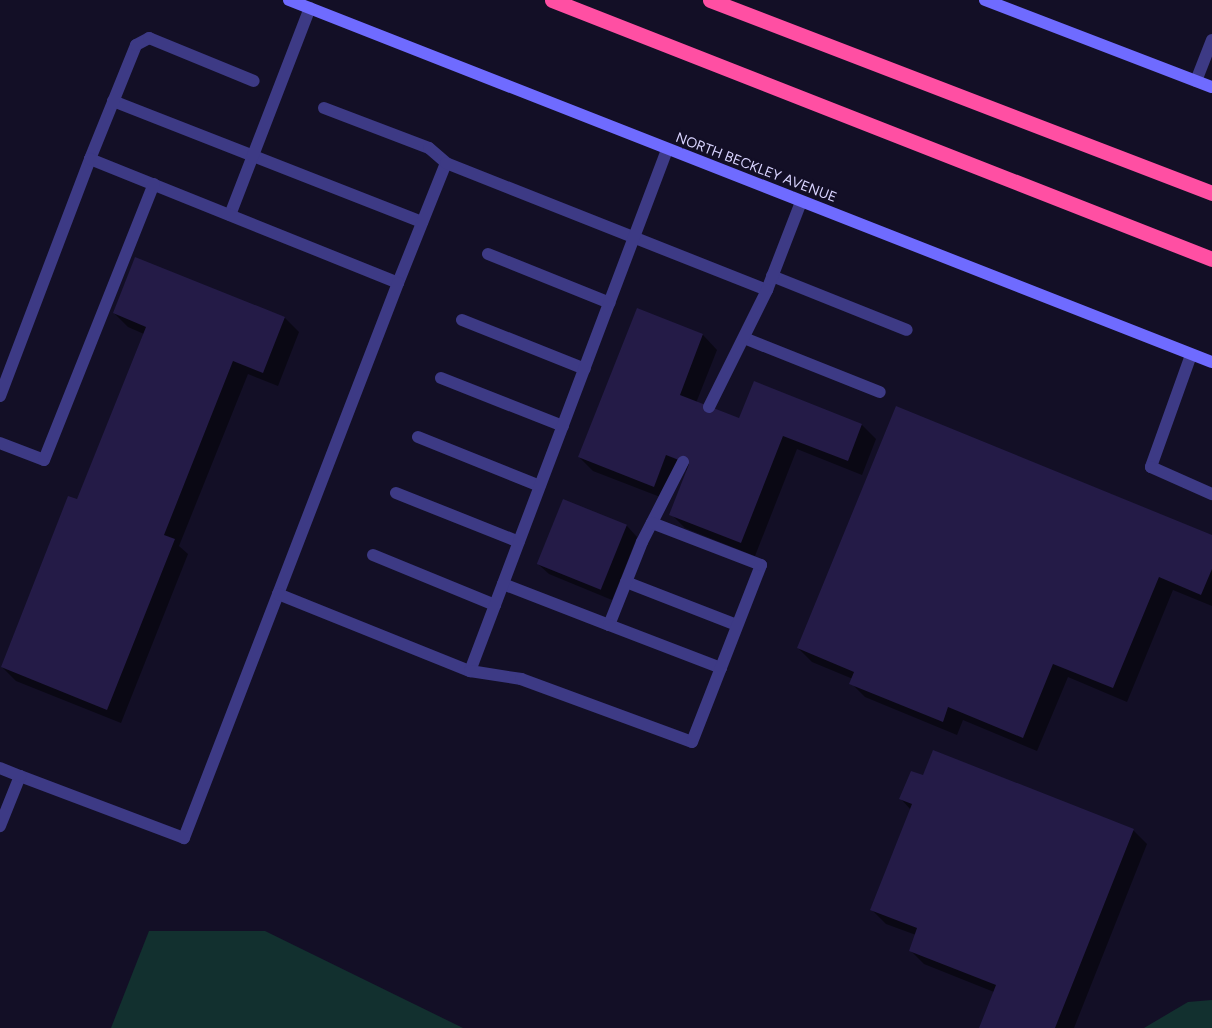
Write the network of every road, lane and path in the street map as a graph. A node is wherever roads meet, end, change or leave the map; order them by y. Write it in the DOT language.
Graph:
graph roads {
  1 [pos="289,0"];
  2 [pos="552,0"];
  3 [pos="710,0"];
  4 [pos="984,0"];
  5 [pos="310,8"];
  6 [pos="1212,40"];
  7 [pos="254,80"];
  8 [pos="1196,81"];
  9 [pos="1212,87"];
  10 [pos="114,100"];
  11 [pos="324,108"];
  12 [pos="667,150"];
  13 [pos="253,156"];
  14 [pos="90,159"];
  15 [pos="446,163"];
  16 [pos="154,184"];
  17 [pos="1212,193"];
  18 [pos="801,202"];
  19 [pos="230,215"];
  20 [pos="422,222"];
  21 [pos="634,238"];
  22 [pos="488,254"];
  23 [pos="1212,259"];
  24 [pos="772,276"];
  25 [pos="398,283"];
  26 [pos="767,290"];
  27 [pos="610,302"];
  28 [pos="462,320"];
  29 [pos="907,330"];
  30 [pos="744,338"];
  31 [pos="1191,355"];
  32 [pos="1212,362"];
  33 [pos="585,369"];
  34 [pos="441,378"];
  35 [pos="880,392"];
  36 [pos="0,396"];
  37 [pos="710,407"];
  38 [pos="563,426"];
  39 [pos="418,437"];
  40 [pos="0,443"];
  41 [pos="683,462"];
  42 [pos="540,486"];
  43 [pos="396,493"];
  44 [pos="1212,494"];
  45 [pos="652,523"];
  46 [pos="519,542"];
  47 [pos="373,555"];
  48 [pos="626,582"];
  49 [pos="503,584"];
  50 [pos="278,594"];
  51 [pos="495,605"];
  52 [pos="609,625"];
  53 [pos="737,625"];
  54 [pos="721,668"];
  55 [pos="470,671"];
  56 [pos="0,768"];
  57 [pos="20,776"];
  58 [pos="0,826"];
  1 -- 5 [label="main road, NORTH BECKLEY AVENUE"];
  2 -- 23 [label="highway"];
  3 -- 17 [label="highway"];
  4 -- 8 [label="main road"];
  5 -- 12 [label="main road, NORTH BECKLEY AVENUE"];
  5 -- 13 [label="lane"];
  6 -- 8 [label="lane"];
  7 -- 10 [label="lane"];
  8 -- 9 [label="main road"];
  10 -- 13 [label="lane"];
  10 -- 14 [label="lane"];
  11 -- 15 [label="lane"];
  12 -- 18 [label="main road, NORTH BECKLEY AVENUE"];
  12 -- 21 [label="lane"];
  13 -- 19 [label="lane"];
  13 -- 20 [label="lane"];
  14 -- 16 [label="lane"];
  14 -- 36 [label="lane"];
  15 -- 20 [label="lane"];
  15 -- 21 [label="lane"];
  16 -- 19 [label="lane"];
  16 -- 40 [label="lane"];
  18 -- 24 [label="lane"];
  18 -- 31 [label="main road, NORTH BECKLEY AVENUE"];
  19 -- 25 [label="lane"];
  20 -- 25 [label="lane"];
  21 -- 26 [label="lane"];
  21 -- 27 [label="lane"];
  22 -- 27 [label="lane"];
  24 -- 26 [label="lane"];
  24 -- 29 [label="lane"];
  25 -- 50 [label="lane"];
  26 -- 30 [label="lane"];
  27 -- 33 [label="lane"];
  28 -- 33 [label="lane"];
  30 -- 35 [label="lane"];
  30 -- 37 [label="lane"];
  31 -- 32 [label="main road, NORTH BECKLEY AVENUE"];
  31 -- 44 [label="lane"];
  33 -- 38 [label="lane"];
  34 -- 38 [label="lane"];
  38 -- 42 [label="lane"];
  39 -- 42 [label="lane"];
  41 -- 45 [label="lane"];
  42 -- 46 [label="lane"];
  43 -- 46 [label="lane"];
  45 -- 48 [label="lane"];
  45 -- 53 [label="lane"];
  46 -- 49 [label="lane"];
  47 -- 51 [label="lane"];
  48 -- 52 [label="lane"];
  48 -- 53 [label="lane"];
  49 -- 51 [label="lane"];
  49 -- 52 [label="lane"];
  50 -- 55 [label="lane"];
  50 -- 57 [label="lane"];
  51 -- 55 [label="lane"];
  52 -- 54 [label="lane"];
  53 -- 54 [label="lane"];
  54 -- 55 [label="lane"];
  56 -- 57 [label="lane"];
  57 -- 58 [label="lane"];
}
